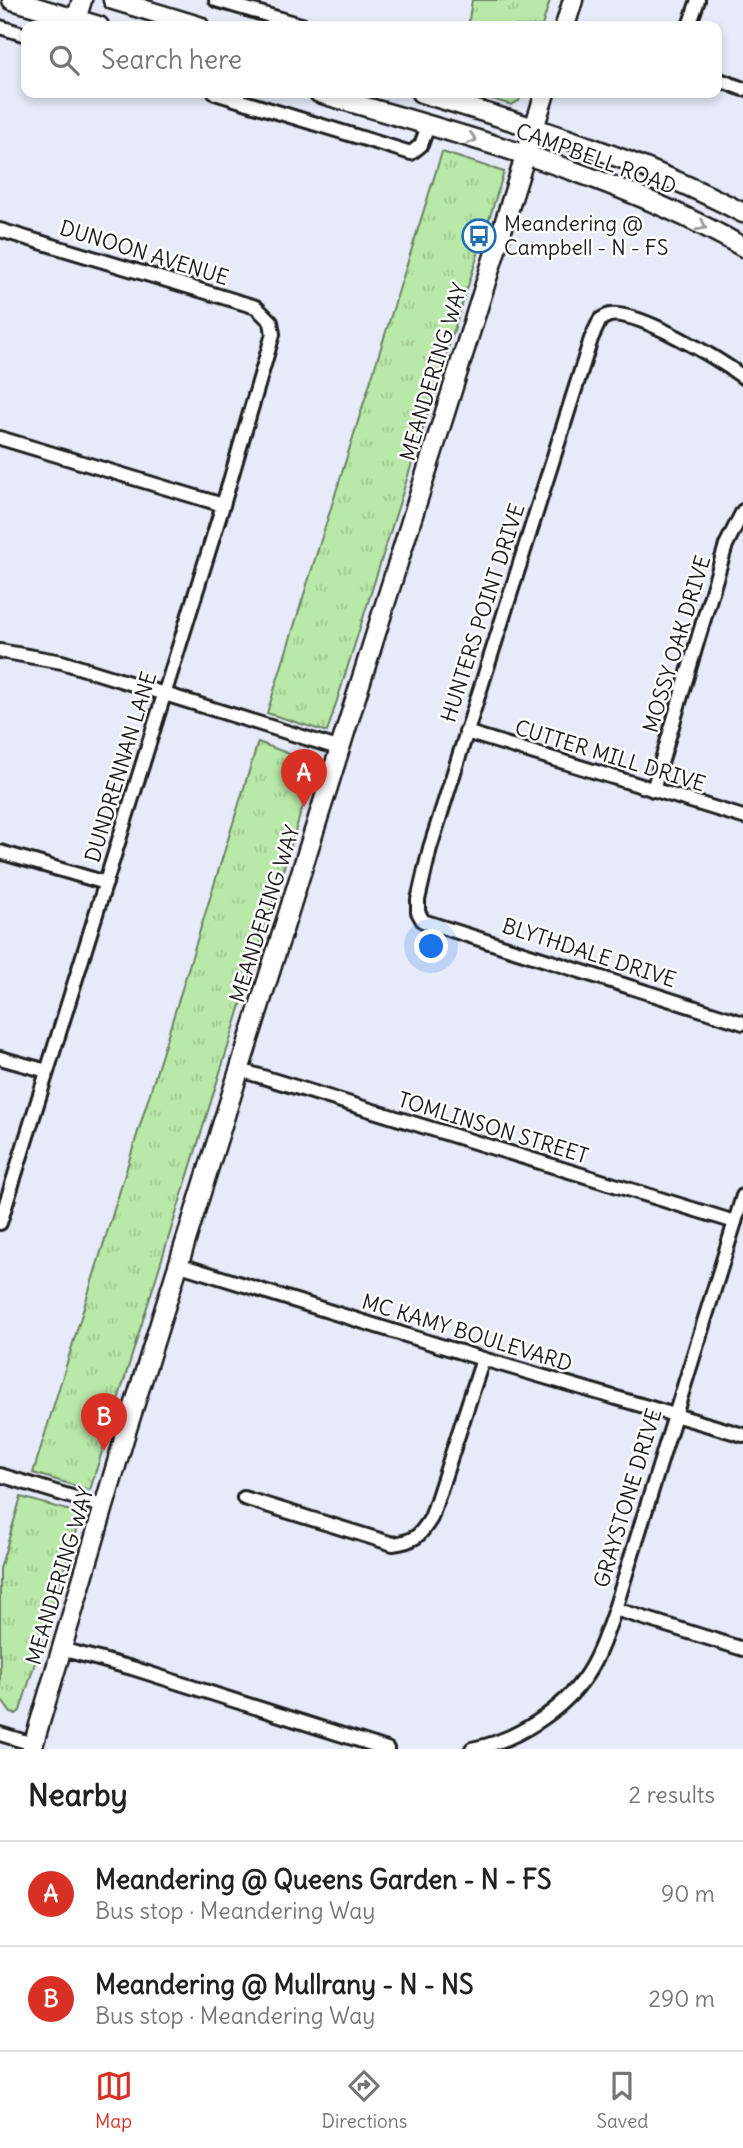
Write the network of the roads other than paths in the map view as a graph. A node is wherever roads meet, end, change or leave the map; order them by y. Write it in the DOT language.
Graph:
graph roads {
  1 [pos="12,0"];
  2 [pos="82,0"];
  3 [pos="113,0"];
  4 [pos="216,0"];
  5 [pos="573,0"];
  6 [pos="698,0"];
  7 [pos="70,21"];
  8 [pos="76,21"];
  9 [pos="182,21"];
  10 [pos="287,21"];
  11 [pos="567,21"];
  12 [pos="691,21"];
  13 [pos="0,27"];
  14 [pos="21,33"];
  15 [pos="722,81"];
  16 [pos="743,89"];
  17 [pos="231,98"];
  18 [pos="336,98"];
  19 [pos="441,98"];
  20 [pos="544,98"];
  21 [pos="428,126"];
  22 [pos="535,127"];
  23 [pos="526,155"];
  24 [pos="743,213"];
  25 [pos="0,230"];
  26 [pos="743,247"];
  27 [pos="271,322"];
  28 [pos="743,377"];
  29 [pos="0,438"];
  30 [pos="223,505"];
  31 [pos="743,511"];
  32 [pos="0,651"];
  33 [pos="164,694"];
  34 [pos="466,732"];
  35 [pos="341,749"];
  36 [pos="653,790"];
  37 [pos="743,817"];
  38 [pos="0,852"];
  39 [pos="106,883"];
  40 [pos="423,921"];
  41 [pos="743,1023"];
  42 [pos="0,1058"];
  43 [pos="240,1070"];
  44 [pos="47,1071"];
  45 [pos="743,1196"];
  46 [pos="735,1222"];
  47 [pos="0,1223"];
  48 [pos="180,1265"];
  49 [pos="483,1359"];
  50 [pos="674,1414"];
  51 [pos="743,1435"];
  52 [pos="0,1475"];
  53 [pos="244,1498"];
  54 [pos="105,1507"];
  55 [pos="615,1609"];
  56 [pos="61,1649"];
  57 [pos="743,1649"];
  58 [pos="0,1734"];
  59 [pos="32,1746"];
  60 [pos="387,1749"];
  61 [pos="472,1749"];
  1 -- 7 [label="street"];
  2 -- 8 [label="street"];
  3 -- 9 [label="street"];
  4 -- 10 [label="street"];
  5 -- 11 [label="street"];
  6 -- 12 [label="street"];
  13 -- 14 [label="street"];
  15 -- 16 [label="street"];
  17 -- 21 [label="street"];
  18 -- 21 [label="street, CAMPBELL ROAD"];
  19 -- 22 [label="street, CAMPBELL ROAD"];
  20 -- 22 [label="street, MEANDERING WAY"];
  21 -- 23 [label="street, CAMPBELL ROAD, one-way"];
  22 -- 23 [label="street, MEANDERING WAY"];
  22 -- 24 [label="street, CAMPBELL ROAD"];
  23 -- 26 [label="street, CAMPBELL ROAD, one-way"];
  23 -- 35 [label="street, MEANDERING WAY"];
  25 -- 27 [label="street, DUNOON AVENUE"];
  27 -- 30 [label="street, DUNDRENNAN LANE"];
  28 -- 34 [label="street, HUNTERS POINT DRIVE"];
  29 -- 30 [label="street"];
  30 -- 33 [label="street, DUNDRENNAN LANE"];
  31 -- 36 [label="street, MOSSY OAK DRIVE"];
  32 -- 33 [label="street"];
  33 -- 35 [label="street"];
  33 -- 39 [label="street, DUNDRENNAN LANE"];
  34 -- 36 [label="street, CUTTER MILL DRIVE"];
  34 -- 40 [label="street, HUNTERS POINT DRIVE"];
  35 -- 43 [label="street, MEANDERING WAY"];
  36 -- 37 [label="street, CUTTER MILL DRIVE"];
  38 -- 39 [label="street"];
  39 -- 44 [label="street, DUNDRENNAN LANE"];
  40 -- 41 [label="street, BLYTHDALE DRIVE"];
  42 -- 44 [label="street"];
  43 -- 46 [label="street, TOMLINSON STREET"];
  43 -- 48 [label="street, MEANDERING WAY"];
  44 -- 47 [label="street, DUNDRENNAN LANE"];
  45 -- 46 [label="street, GRAYSTONE DRIVE"];
  46 -- 50 [label="street, GRAYSTONE DRIVE"];
  48 -- 49 [label="street, MC KAMY BOULEVARD"];
  48 -- 54 [label="street, MEANDERING WAY"];
  49 -- 50 [label="street, MC KAMY BOULEVARD"];
  49 -- 53 [label="street"];
  50 -- 51 [label="street, MC KAMY BOULEVARD"];
  50 -- 55 [label="street, GRAYSTONE DRIVE"];
  52 -- 54 [label="street"];
  54 -- 56 [label="street, MEANDERING WAY"];
  55 -- 57 [label="street"];
  55 -- 61 [label="street, GRAYSTONE DRIVE"];
  56 -- 59 [label="street, MEANDERING WAY"];
  56 -- 60 [label="street"];
  58 -- 59 [label="street"];
}
